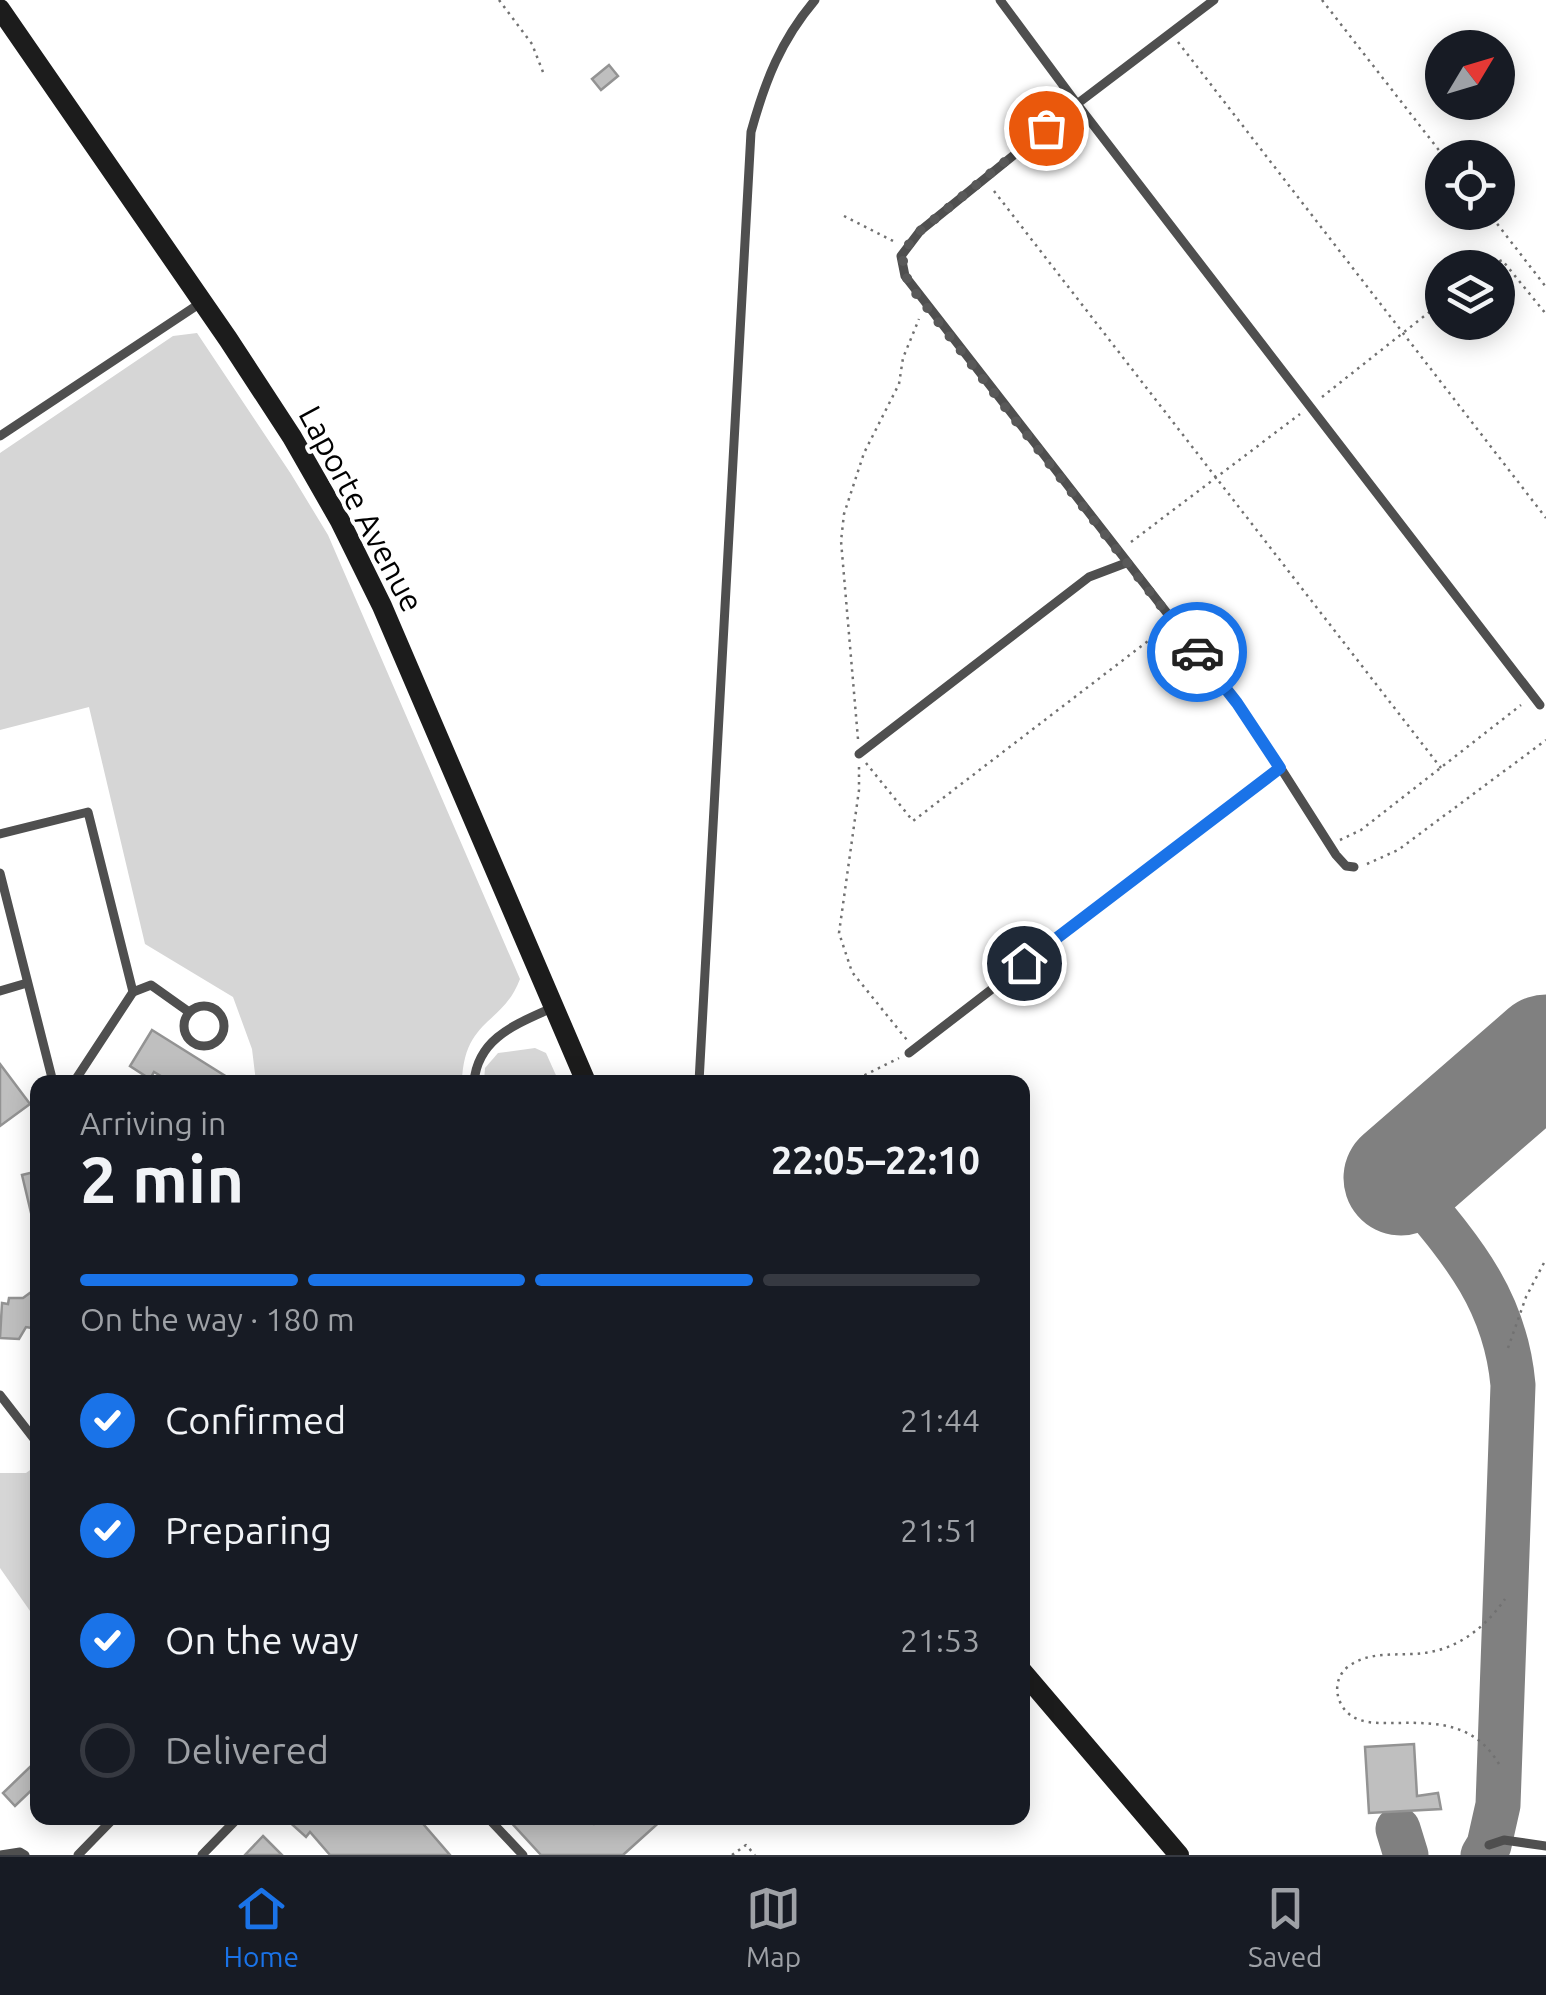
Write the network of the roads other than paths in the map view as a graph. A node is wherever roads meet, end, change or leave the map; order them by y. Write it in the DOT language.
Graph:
graph roads {
  1 [pos="815,0"];
  2 [pos="1000,0"];
  3 [pos="1214,0"];
  4 [pos="0,9"];
  5 [pos="1077,104"];
  6 [pos="202,302"];
  7 [pos="0,436"];
  8 [pos="1126,563"];
  9 [pos="1540,704"];
  10 [pos="859,754"];
  11 [pos="1280,768"];
  12 [pos="0,834"];
  13 [pos="1354,867"];
  14 [pos="0,873"];
  15 [pos="28,983"];
  16 [pos="0,991"];
  17 [pos="133,992"];
  18 [pos="554,1007"];
  19 [pos="189,1012"];
  20 [pos="912,1051"];
  21 [pos="51,1075"];
  22 [pos="79,1075"];
  23 [pos="474,1075"];
  24 [pos="583,1075"];
  25 [pos="700,1075"];
  26 [pos="0,1395"];
  27 [pos="30,1434"];
  28 [pos="1030,1680"];
  29 [pos="107,1825"];
  30 [pos="233,1825"];
  31 [pos="495,1825"];
  32 [pos="1489,1845"];
  33 [pos="1546,1846"];
  34 [pos="214,1851"];
  35 [pos="0,1855"];
  36 [pos="24,1855"];
  37 [pos="78,1855"];
  38 [pos="202,1855"];
  39 [pos="523,1855"];
  40 [pos="1179,1855"];
  1 -- 25 [label="lane"];
  2 -- 5 [label="lane"];
  3 -- 5 [label="lane"];
  4 -- 6 [label="street, Laporte Avenue"];
  5 -- 8 [label="lane"];
  5 -- 9 [label="lane"];
  6 -- 7 [label="lane"];
  6 -- 18 [label="street, Laporte Avenue"];
  8 -- 10 [label="lane"];
  8 -- 11 [label="lane"];
  11 -- 13 [label="lane"];
  11 -- 20 [label="lane"];
  12 -- 17 [label="lane"];
  14 -- 15 [label="lane"];
  15 -- 16 [label="lane"];
  15 -- 21 [label="lane"];
  17 -- 19 [label="lane"];
  17 -- 22 [label="lane"];
  18 -- 23 [label="lane"];
  18 -- 24 [label="street, Laporte Avenue"];
  19 -- 19 [label="lane"];
  26 -- 27 [label="lane"];
  28 -- 40 [label="street"];
  29 -- 37 [label="lane"];
  30 -- 34 [label="lane"];
  31 -- 39 [label="lane"];
  32 -- 33 [label="lane"];
  34 -- 38 [label="lane"];
  35 -- 36 [label="lane"];
}
